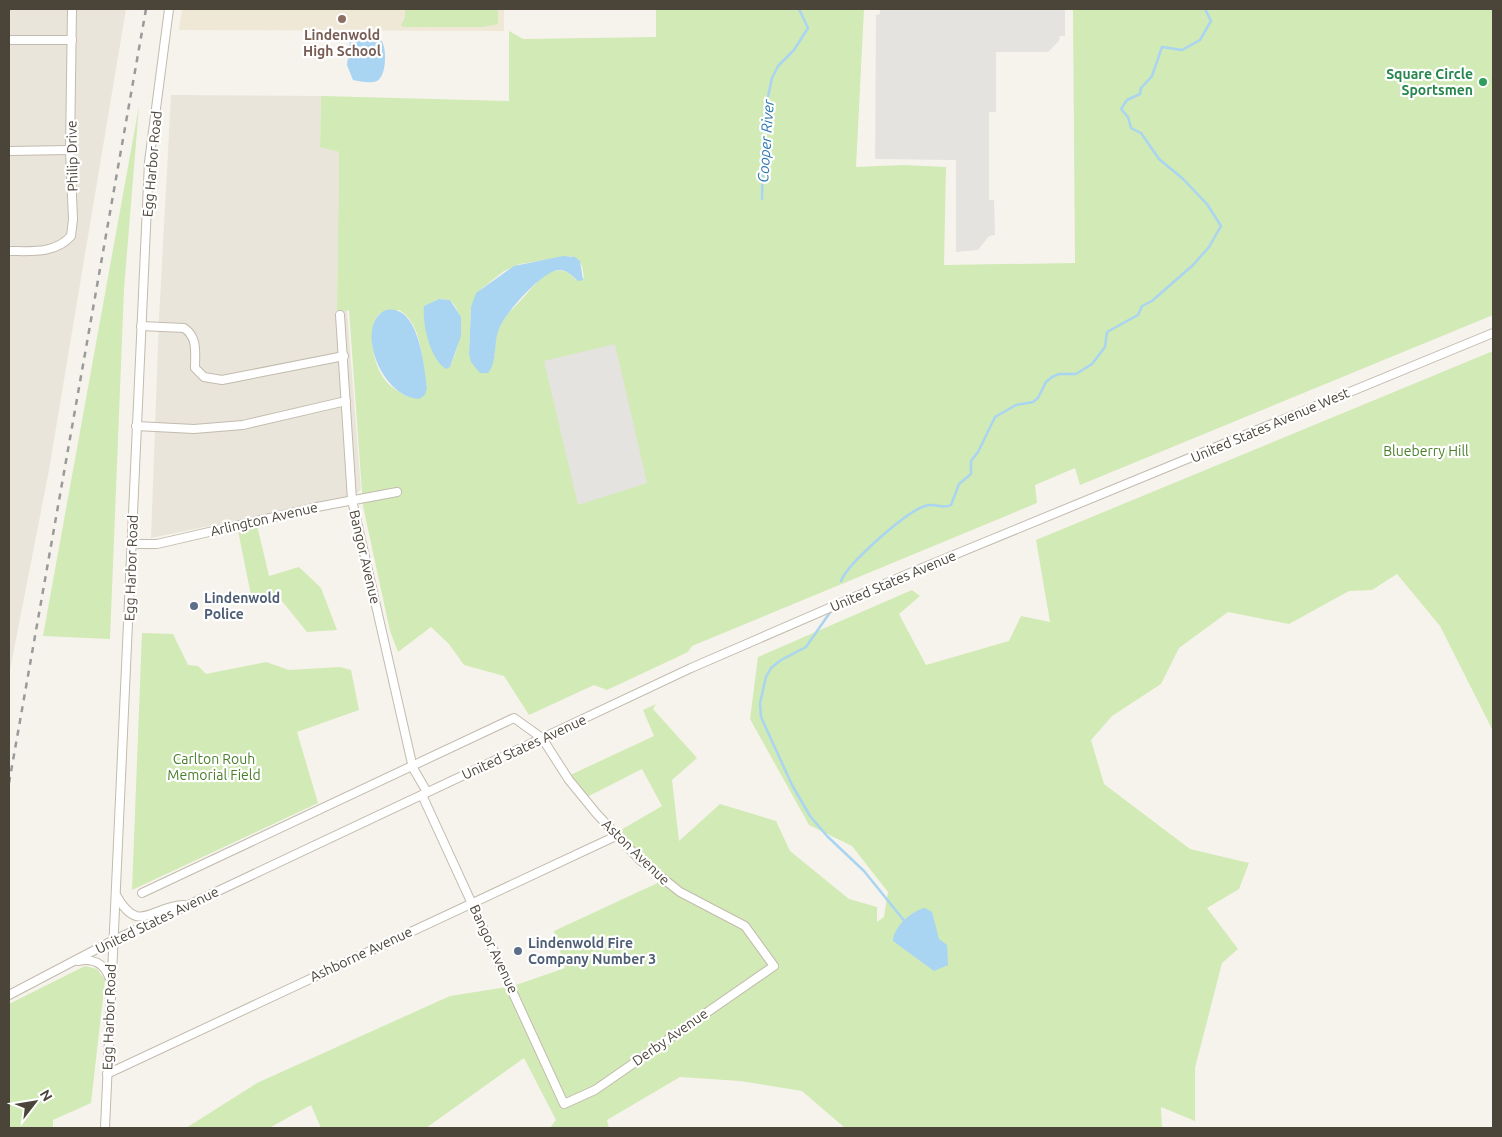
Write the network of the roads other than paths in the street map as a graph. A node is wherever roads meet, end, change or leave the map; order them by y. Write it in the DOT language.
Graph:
graph roads {
  1 [pos="72,9"];
  2 [pos="169,9"];
  3 [pos="9,40"];
  4 [pos="72,40"];
  5 [pos="70,150"];
  6 [pos="9,151"];
  7 [pos="9,251"];
  8 [pos="340,315"];
  9 [pos="141,326"];
  10 [pos="1493,333"];
  11 [pos="344,356"];
  12 [pos="346,401"];
  13 [pos="136,426"];
  14 [pos="397,492"];
  15 [pos="352,500"];
  16 [pos="1047,517"];
  17 [pos="132,544"];
  18 [pos="514,718"];
  19 [pos="542,738"];
  20 [pos="413,768"];
  21 [pos="424,794"];
  22 [pos="616,836"];
  23 [pos="142,893"];
  24 [pos="115,894"];
  25 [pos="473,902"];
  26 [pos="188,905"];
  27 [pos="112,941"];
  28 [pos="72,963"];
  29 [pos="774,966"];
  30 [pos="111,981"];
  31 [pos="9,994"];
  32 [pos="107,1074"];
  33 [pos="564,1104"];
  34 [pos="105,1128"];
  1 -- 4 [label="street, Philip Drive"];
  2 -- 9 [label="street, Egg Harbor Road"];
  3 -- 4 [label="street"];
  4 -- 5 [label="street, Philip Drive"];
  5 -- 6 [label="street"];
  5 -- 7 [label="street, Philip Drive"];
  8 -- 11 [label="street, Bangor Avenue"];
  9 -- 11 [label="street"];
  9 -- 13 [label="street, Egg Harbor Road"];
  10 -- 16 [label="street, United States Avenue West"];
  11 -- 12 [label="street, Bangor Avenue"];
  12 -- 13 [label="street"];
  12 -- 15 [label="street, Bangor Avenue"];
  13 -- 17 [label="street, Egg Harbor Road"];
  14 -- 15 [label="street, Arlington Avenue"];
  15 -- 17 [label="street, Arlington Avenue"];
  15 -- 20 [label="street, Bangor Avenue"];
  16 -- 19 [label="street, United States Avenue"];
  17 -- 24 [label="street, Egg Harbor Road"];
  18 -- 19 [label="street, Aston Avenue"];
  18 -- 20 [label="street, United States Avenue"];
  19 -- 21 [label="street, United States Avenue"];
  19 -- 22 [label="street, Aston Avenue"];
  20 -- 21 [label="street, Bangor Avenue"];
  20 -- 23 [label="street, United States Avenue"];
  21 -- 25 [label="street, Bangor Avenue"];
  21 -- 26 [label="street, United States Avenue"];
  22 -- 25 [label="street, Ashborne Avenue"];
  22 -- 29 [label="street, Aston Avenue"];
  24 -- 26 [label="street"];
  24 -- 27 [label="street, Egg Harbor Road"];
  25 -- 32 [label="street, Ashborne Avenue"];
  25 -- 33 [label="street, Bangor Avenue"];
  26 -- 27 [label="street, United States Avenue"];
  27 -- 28 [label="street, United States Avenue"];
  27 -- 30 [label="street, Egg Harbor Road"];
  28 -- 30 [label="street"];
  28 -- 31 [label="street, United States Avenue"];
  29 -- 33 [label="street, Derby Avenue"];
  30 -- 32 [label="street, Egg Harbor Road"];
  32 -- 34 [label="street, Egg Harbor Road"];
}
